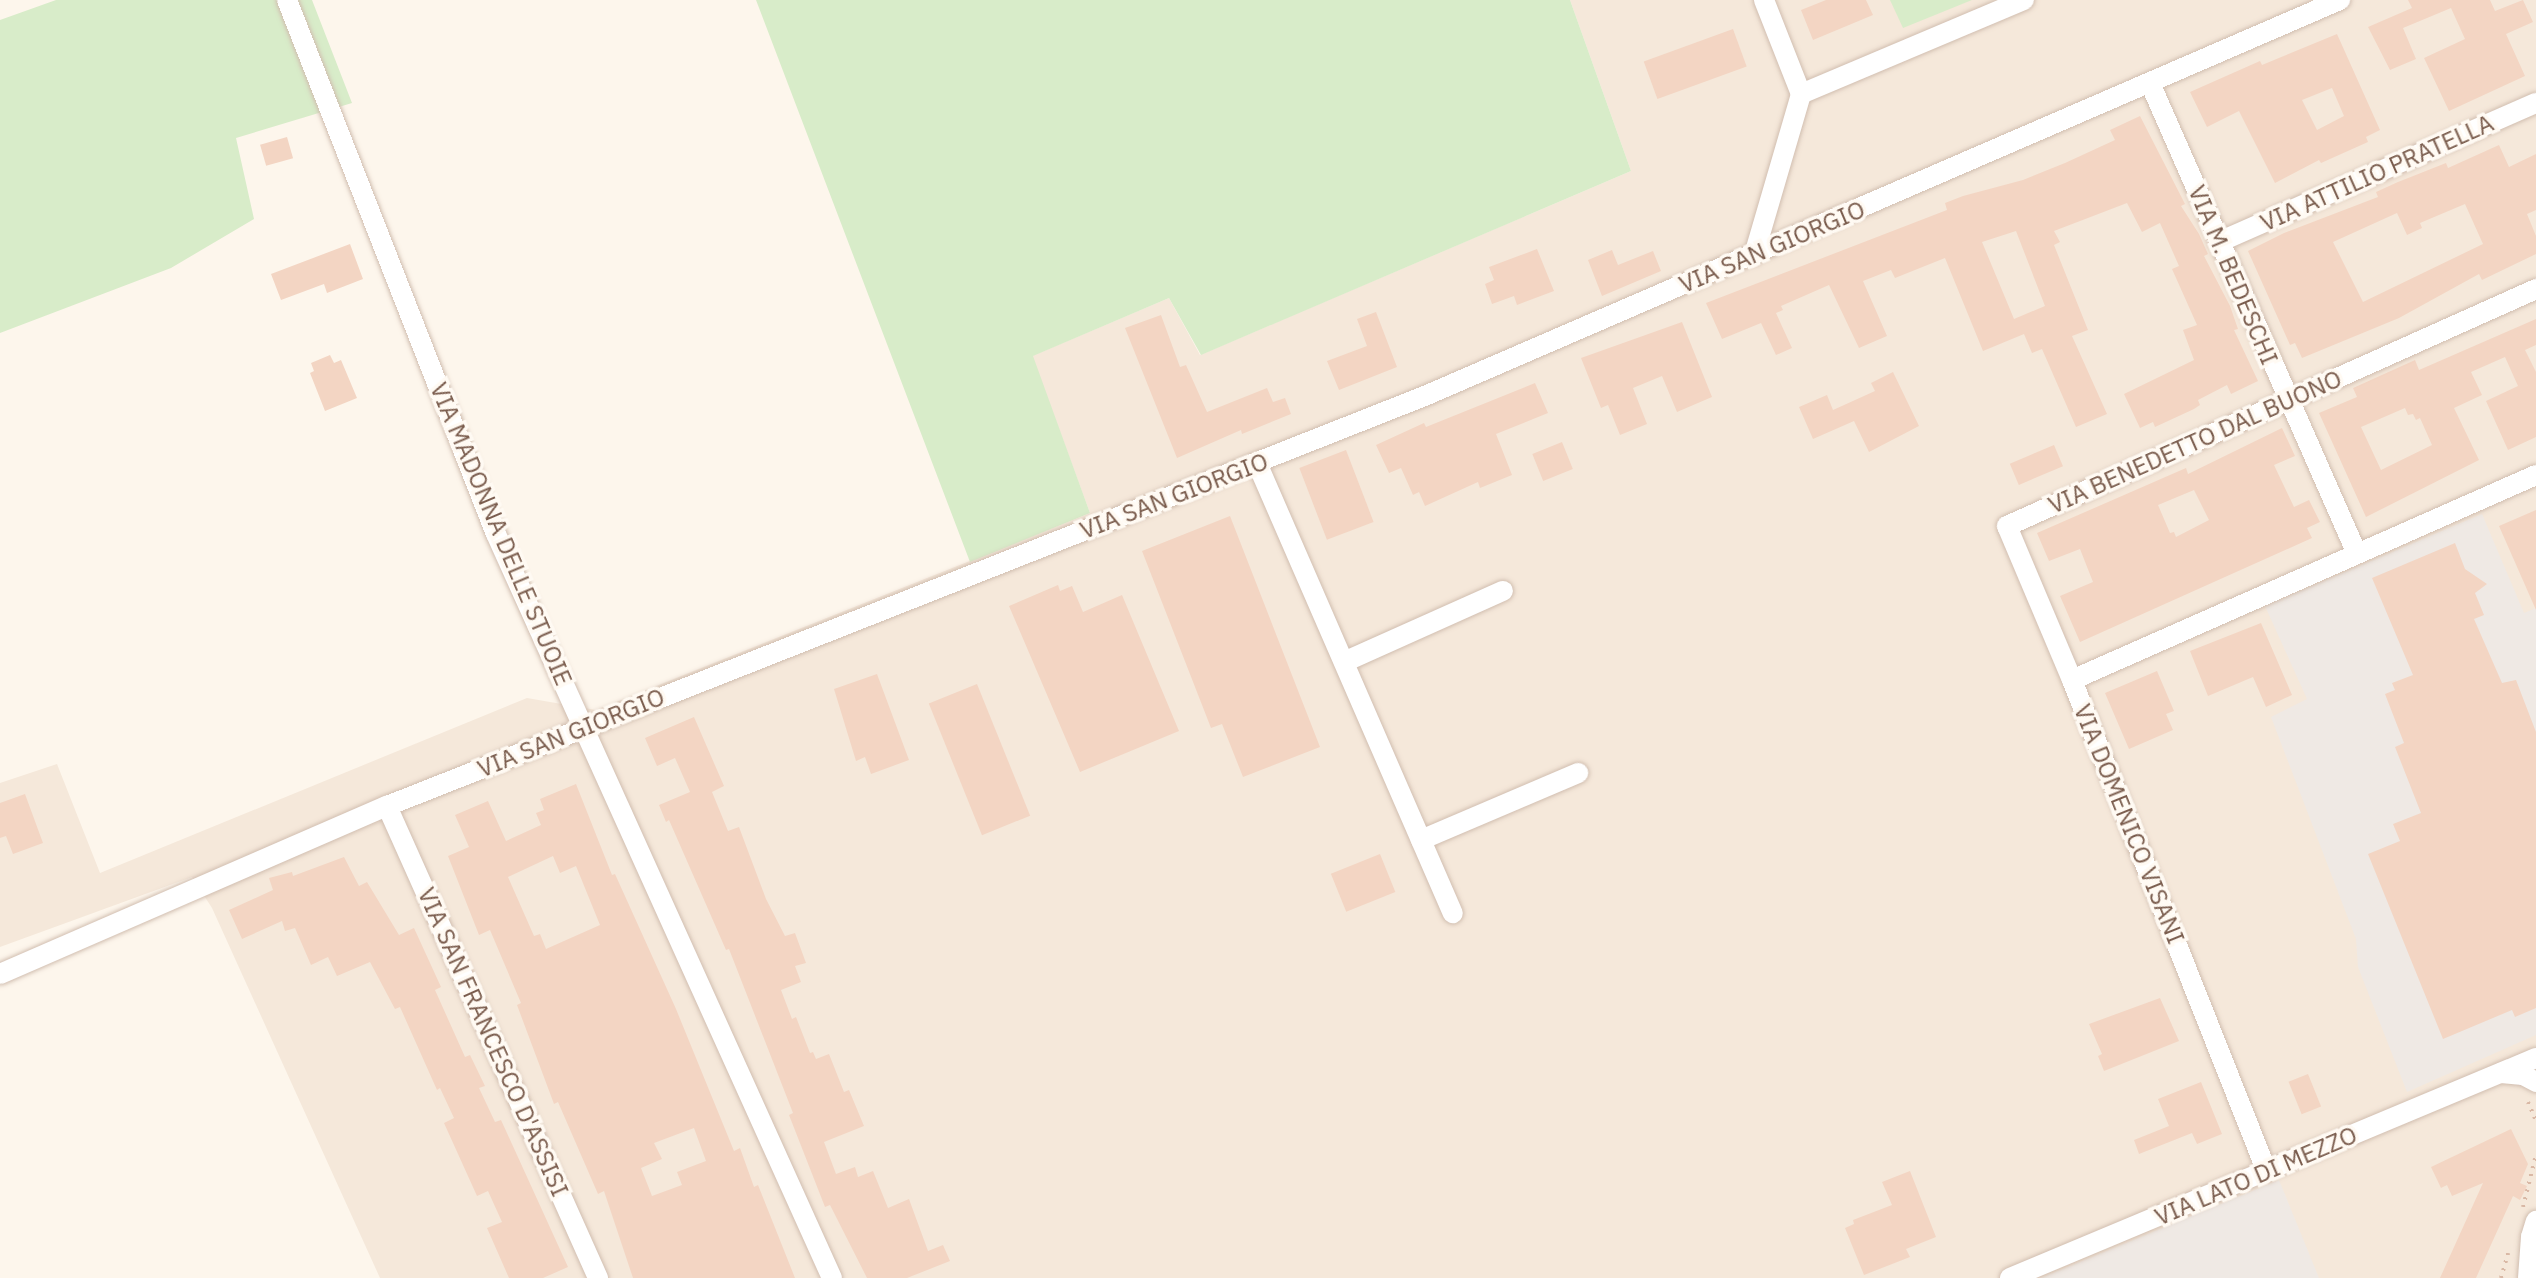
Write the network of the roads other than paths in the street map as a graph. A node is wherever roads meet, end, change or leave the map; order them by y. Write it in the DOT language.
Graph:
graph roads {
  1 [pos="287,0"];
  2 [pos="1764,0"];
  3 [pos="2024,0"];
  4 [pos="2340,0"];
  5 [pos="2150,83"];
  6 [pos="1801,94"];
  7 [pos="2536,103"];
  8 [pos="2219,242"];
  9 [pos="1754,255"];
  10 [pos="2536,289"];
  11 [pos="2287,401"];
  12 [pos="1257,463"];
  13 [pos="2536,475"];
  14 [pos="2357,554"];
  15 [pos="1503,591"];
  16 [pos="1344,662"];
  17 [pos="2072,680"];
  18 [pos="584,727"];
  19 [pos="1578,773"];
  20 [pos="387,806"];
  21 [pos="1421,840"];
  22 [pos="1453,913"];
  23 [pos="0,974"];
  24 [pos="2536,1058"];
  25 [pos="2501,1073"];
  26 [pos="2536,1082"];
  27 [pos="2267,1172"];
  28 [pos="2536,1221"];
  29 [pos="598,1278"];
  30 [pos="832,1278"];
  31 [pos="2010,1278"];
  32 [pos="2528,1278"];
  1 -- 18 [label="street, VIA MADONNA DELLE STUOIE"];
  2 -- 6 [label="street"];
  3 -- 6 [label="street"];
  4 -- 5 [label="street, VIA SAN GIORGIO"];
  5 -- 8 [label="street, VIA M. BEDESCHI"];
  5 -- 9 [label="street, VIA SAN GIORGIO"];
  6 -- 9 [label="street"];
  7 -- 8 [label="street, VIA ATTILIO PRATELLA"];
  8 -- 11 [label="street, VIA M. BEDESCHI"];
  9 -- 12 [label="street, VIA SAN GIORGIO"];
  10 -- 11 [label="street, VIA BENEDETTO DAL BUONO"];
  11 -- 14 [label="street, VIA M. BEDESCHI"];
  11 -- 17 [label="street, VIA BENEDETTO DAL BUONO"];
  12 -- 16 [label="street"];
  12 -- 18 [label="street, VIA SAN GIORGIO"];
  13 -- 14 [label="street, VIA DOMENICO VISANI"];
  14 -- 17 [label="street, VIA DOMENICO VISANI"];
  15 -- 16 [label="street"];
  16 -- 21 [label="street"];
  17 -- 27 [label="street, VIA DOMENICO VISANI"];
  18 -- 20 [label="street, VIA SAN GIORGIO"];
  18 -- 30 [label="street, VIA MADONNA DELLE STUOIE"];
  19 -- 21 [label="street"];
  20 -- 23 [label="street, VIA SAN GIORGIO"];
  20 -- 29 [label="street, VIA SAN FRANCESCO D'ASSISI"];
  21 -- 22 [label="street"];
  24 -- 25 [label="street, VIA LATO DI MEZZO"];
  25 -- 26 [label="street"];
  25 -- 27 [label="street, VIA LATO DI MEZZO"];
  27 -- 31 [label="street, VIA LATO DI MEZZO"];
  28 -- 32 [label="street"];
}
